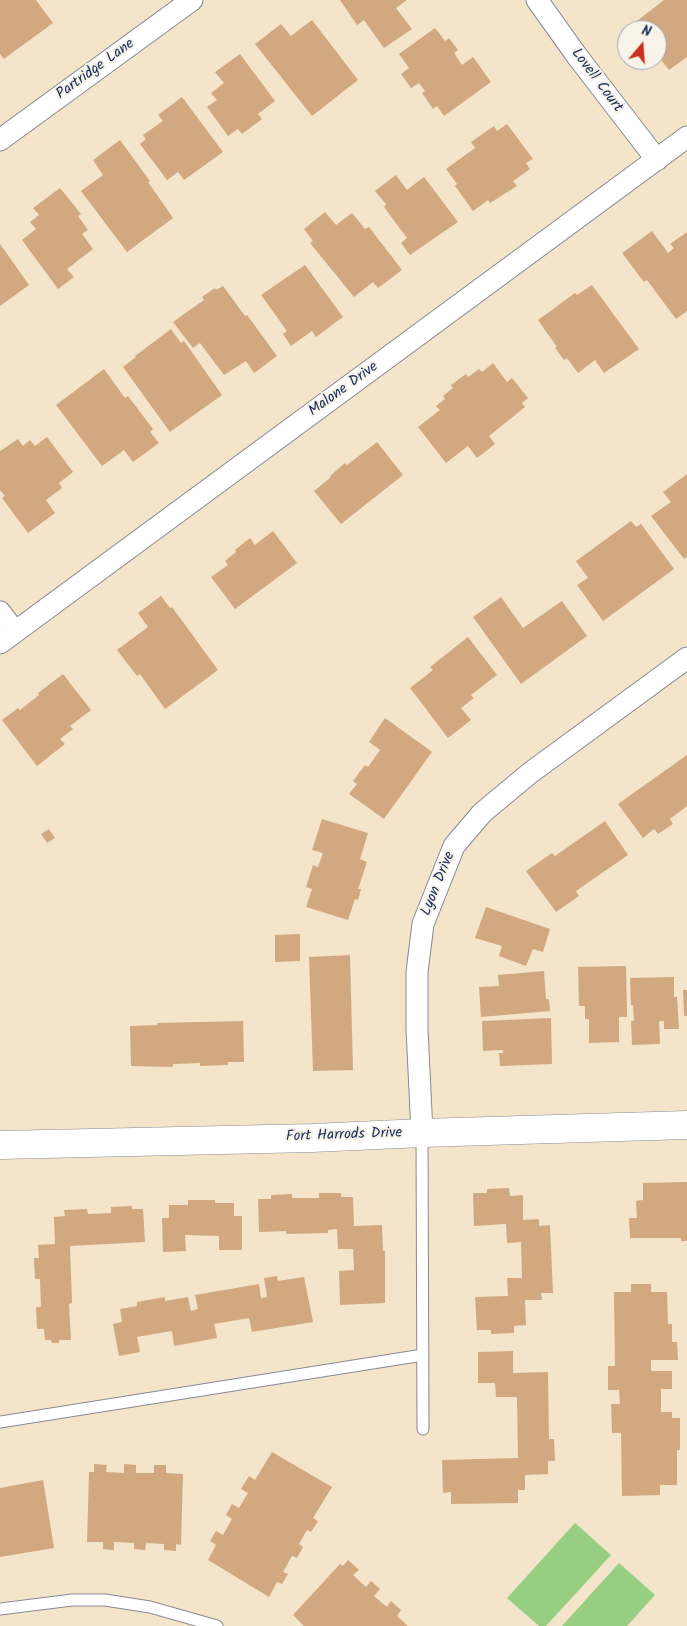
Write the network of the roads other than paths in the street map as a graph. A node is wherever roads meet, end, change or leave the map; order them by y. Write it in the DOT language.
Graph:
graph roads {
  1 [pos="192,0"];
  2 [pos="537,0"];
  3 [pos="687,138"];
  4 [pos="0,140"];
  5 [pos="657,160"];
  6 [pos="0,612"];
  7 [pos="7,638"];
  8 [pos="687,658"];
  9 [pos="687,1125"];
  10 [pos="422,1132"];
  11 [pos="0,1145"];
  12 [pos="423,1355"];
  13 [pos="0,1422"];
  14 [pos="423,1429"];
  15 [pos="0,1608"];
  16 [pos="217,1626"];
  1 -- 4 [label="street, Partridge Lane"];
  2 -- 5 [label="street, Lovell Court"];
  3 -- 5 [label="street, Malone Drive"];
  5 -- 7 [label="street, Malone Drive"];
  6 -- 7 [label="street"];
  8 -- 10 [label="street, Lyon Drive"];
  9 -- 10 [label="street, Fort Harrods Drive"];
  10 -- 11 [label="street, Fort Harrods Drive"];
  10 -- 12 [label="lane"];
  12 -- 13 [label="lane"];
  12 -- 14 [label="lane"];
  15 -- 16 [label="lane"];
}
